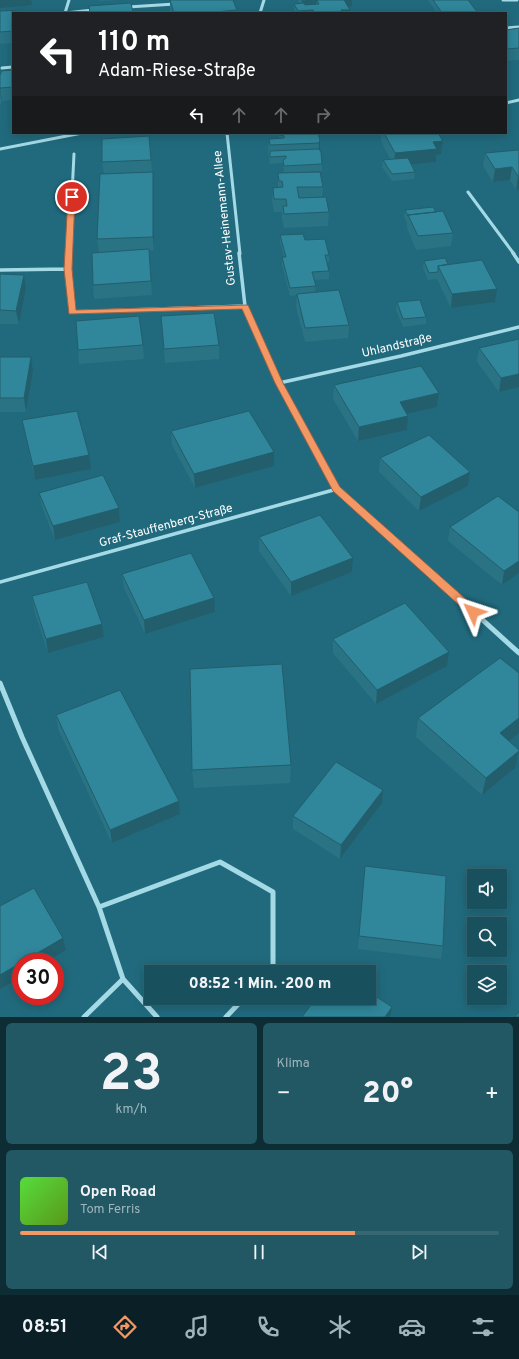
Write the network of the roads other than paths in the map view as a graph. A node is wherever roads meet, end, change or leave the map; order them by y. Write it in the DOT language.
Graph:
graph roads {
  1 [pos="69,0"];
  2 [pos="264,0"];
  3 [pos="503,0"];
  4 [pos="517,0"];
  5 [pos="181,3"];
  6 [pos="126,8"];
  7 [pos="96,10"];
  8 [pos="65,12"];
  9 [pos="75,12"];
  10 [pos="260,12"];
  11 [pos="519,27"];
  12 [pos="507,28"];
  13 [pos="12,67"];
  14 [pos="2,68"];
  15 [pos="519,100"];
  16 [pos="507,103"];
  17 [pos="77,134"];
  18 [pos="227,134"];
  19 [pos="0,148"];
  20 [pos="74,154"];
  21 [pos="468,192"];
  22 [pos="519,262"];
  23 [pos="68,269"];
  24 [pos="0,270"];
  25 [pos="245,306"];
  26 [pos="519,327"];
  27 [pos="279,383"];
  28 [pos="337,489"];
  29 [pos="0,582"];
  30 [pos="519,653"];
  31 [pos="0,683"];
  32 [pos="99,907"];
  33 [pos="273,965"];
  34 [pos="123,979"];
  35 [pos="237,1005"];
  36 [pos="84,1017"];
  37 [pos="157,1017"];
  38 [pos="226,1017"];
  1 -- 8 [label="street"];
  2 -- 10 [label="street"];
  3 -- 4 [label="street"];
  5 -- 6 [label="street"];
  7 -- 9 [label="street"];
  11 -- 12 [label="street"];
  13 -- 14 [label="street"];
  15 -- 16 [label="street"];
  17 -- 19 [label="street"];
  18 -- 25 [label="street, Gustav-Heinemann-Allee"];
  20 -- 23 [label="street"];
  21 -- 22 [label="street"];
  23 -- 24 [label="street"];
  23 -- 25 [label="street"];
  25 -- 27 [label="street, Gustav-Heinemann-Allee"];
  26 -- 27 [label="street, Uhlandstraße"];
  27 -- 28 [label="street, Gustav-Heinemann-Allee"];
  28 -- 29 [label="street, Graf-Stauffenberg-Straße"];
  28 -- 30 [label="street, Gustav-Heinemann-Allee"];
  31 -- 32 [label="street"];
  32 -- 33 [label="street"];
  32 -- 34 [label="street"];
  34 -- 36 [label="street"];
  34 -- 37 [label="street"];
  35 -- 38 [label="street"];
}
